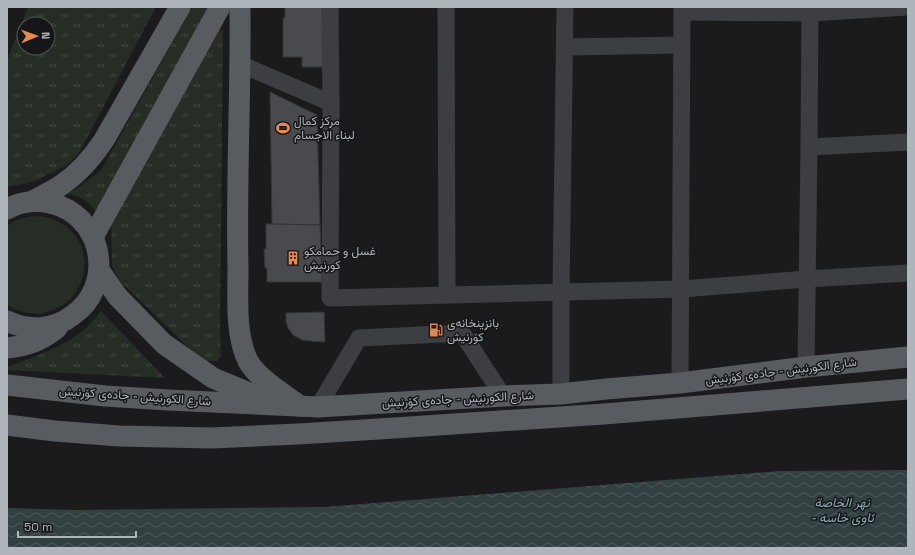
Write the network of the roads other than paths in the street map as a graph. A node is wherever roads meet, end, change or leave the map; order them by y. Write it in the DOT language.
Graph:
graph roads {
  1 [pos="180,7"];
  2 [pos="220,7"];
  3 [pos="240,7"];
  4 [pos="330,7"];
  5 [pos="446,7"];
  6 [pos="565,7"];
  7 [pos="906,7"];
  8 [pos="682,10"];
  9 [pos="810,10"];
  10 [pos="682,45"];
  11 [pos="565,47"];
  12 [pos="240,64"];
  13 [pos="331,103"];
  14 [pos="908,142"];
  15 [pos="809,147"];
  16 [pos="33,201"];
  17 [pos="7,209"];
  18 [pos="94,237"];
  19 [pos="99,270"];
  20 [pos="908,273"];
  21 [pos="807,279"];
  22 [pos="681,289"];
  23 [pos="561,292"];
  24 [pos="447,295"];
  25 [pos="67,320"];
  26 [pos="7,321"];
  27 [pos="7,348"];
  28 [pos="908,357"];
  29 [pos="806,367"];
  30 [pos="680,384"];
  31 [pos="7,385"];
  32 [pos="908,389"];
  33 [pos="561,394"];
  34 [pos="503,396"];
  35 [pos="309,406"];
  36 [pos="7,425"];
  1 -- 16 [label="main road"];
  2 -- 18 [label="main road"];
  3 -- 12 [label="main road"];
  4 -- 13 [label="street"];
  5 -- 24 [label="street"];
  6 -- 11 [label="street"];
  7 -- 9 [label="street"];
  8 -- 9 [label="street"];
  8 -- 10 [label="street"];
  9 -- 15 [label="street"];
  10 -- 11 [label="street"];
  10 -- 22 [label="street"];
  11 -- 23 [label="street"];
  12 -- 13 [label="street"];
  12 -- 35 [label="main road"];
  13 -- 24 [label="street"];
  14 -- 15 [label="street"];
  15 -- 21 [label="street"];
  16 -- 17 [label="main road"];
  16 -- 18 [label="main road"];
  18 -- 19 [label="main road"];
  19 -- 25 [label="main road"];
  19 -- 35 [label="main road"];
  20 -- 21 [label="street"];
  21 -- 22 [label="street"];
  21 -- 29 [label="street"];
  22 -- 23 [label="street"];
  22 -- 30 [label="street"];
  23 -- 24 [label="street"];
  23 -- 33 [label="street"];
  25 -- 26 [label="main road"];
  25 -- 27 [label="main road"];
  28 -- 29 [label="main road, شارع الكورنيش - جادەی کۆرنیش"];
  29 -- 30 [label="main road, شارع الكورنيش - جادەی کۆرنیش"];
  30 -- 33 [label="main road, شارع الكورنيش - جادەی کۆرنیش"];
  31 -- 35 [label="main road, شارع الكورنيش - جادەی کۆرنیش"];
  32 -- 36 [label="main road, شارع الكورنيش - جادەی کۆرنیش"];
  33 -- 34 [label="main road, شارع الكورنيش - جادەی کۆرنیش"];
  34 -- 35 [label="main road, شارع الكورنيش - جادەی کۆرنیش"];
  34 -- 35 [label="street"];
}
